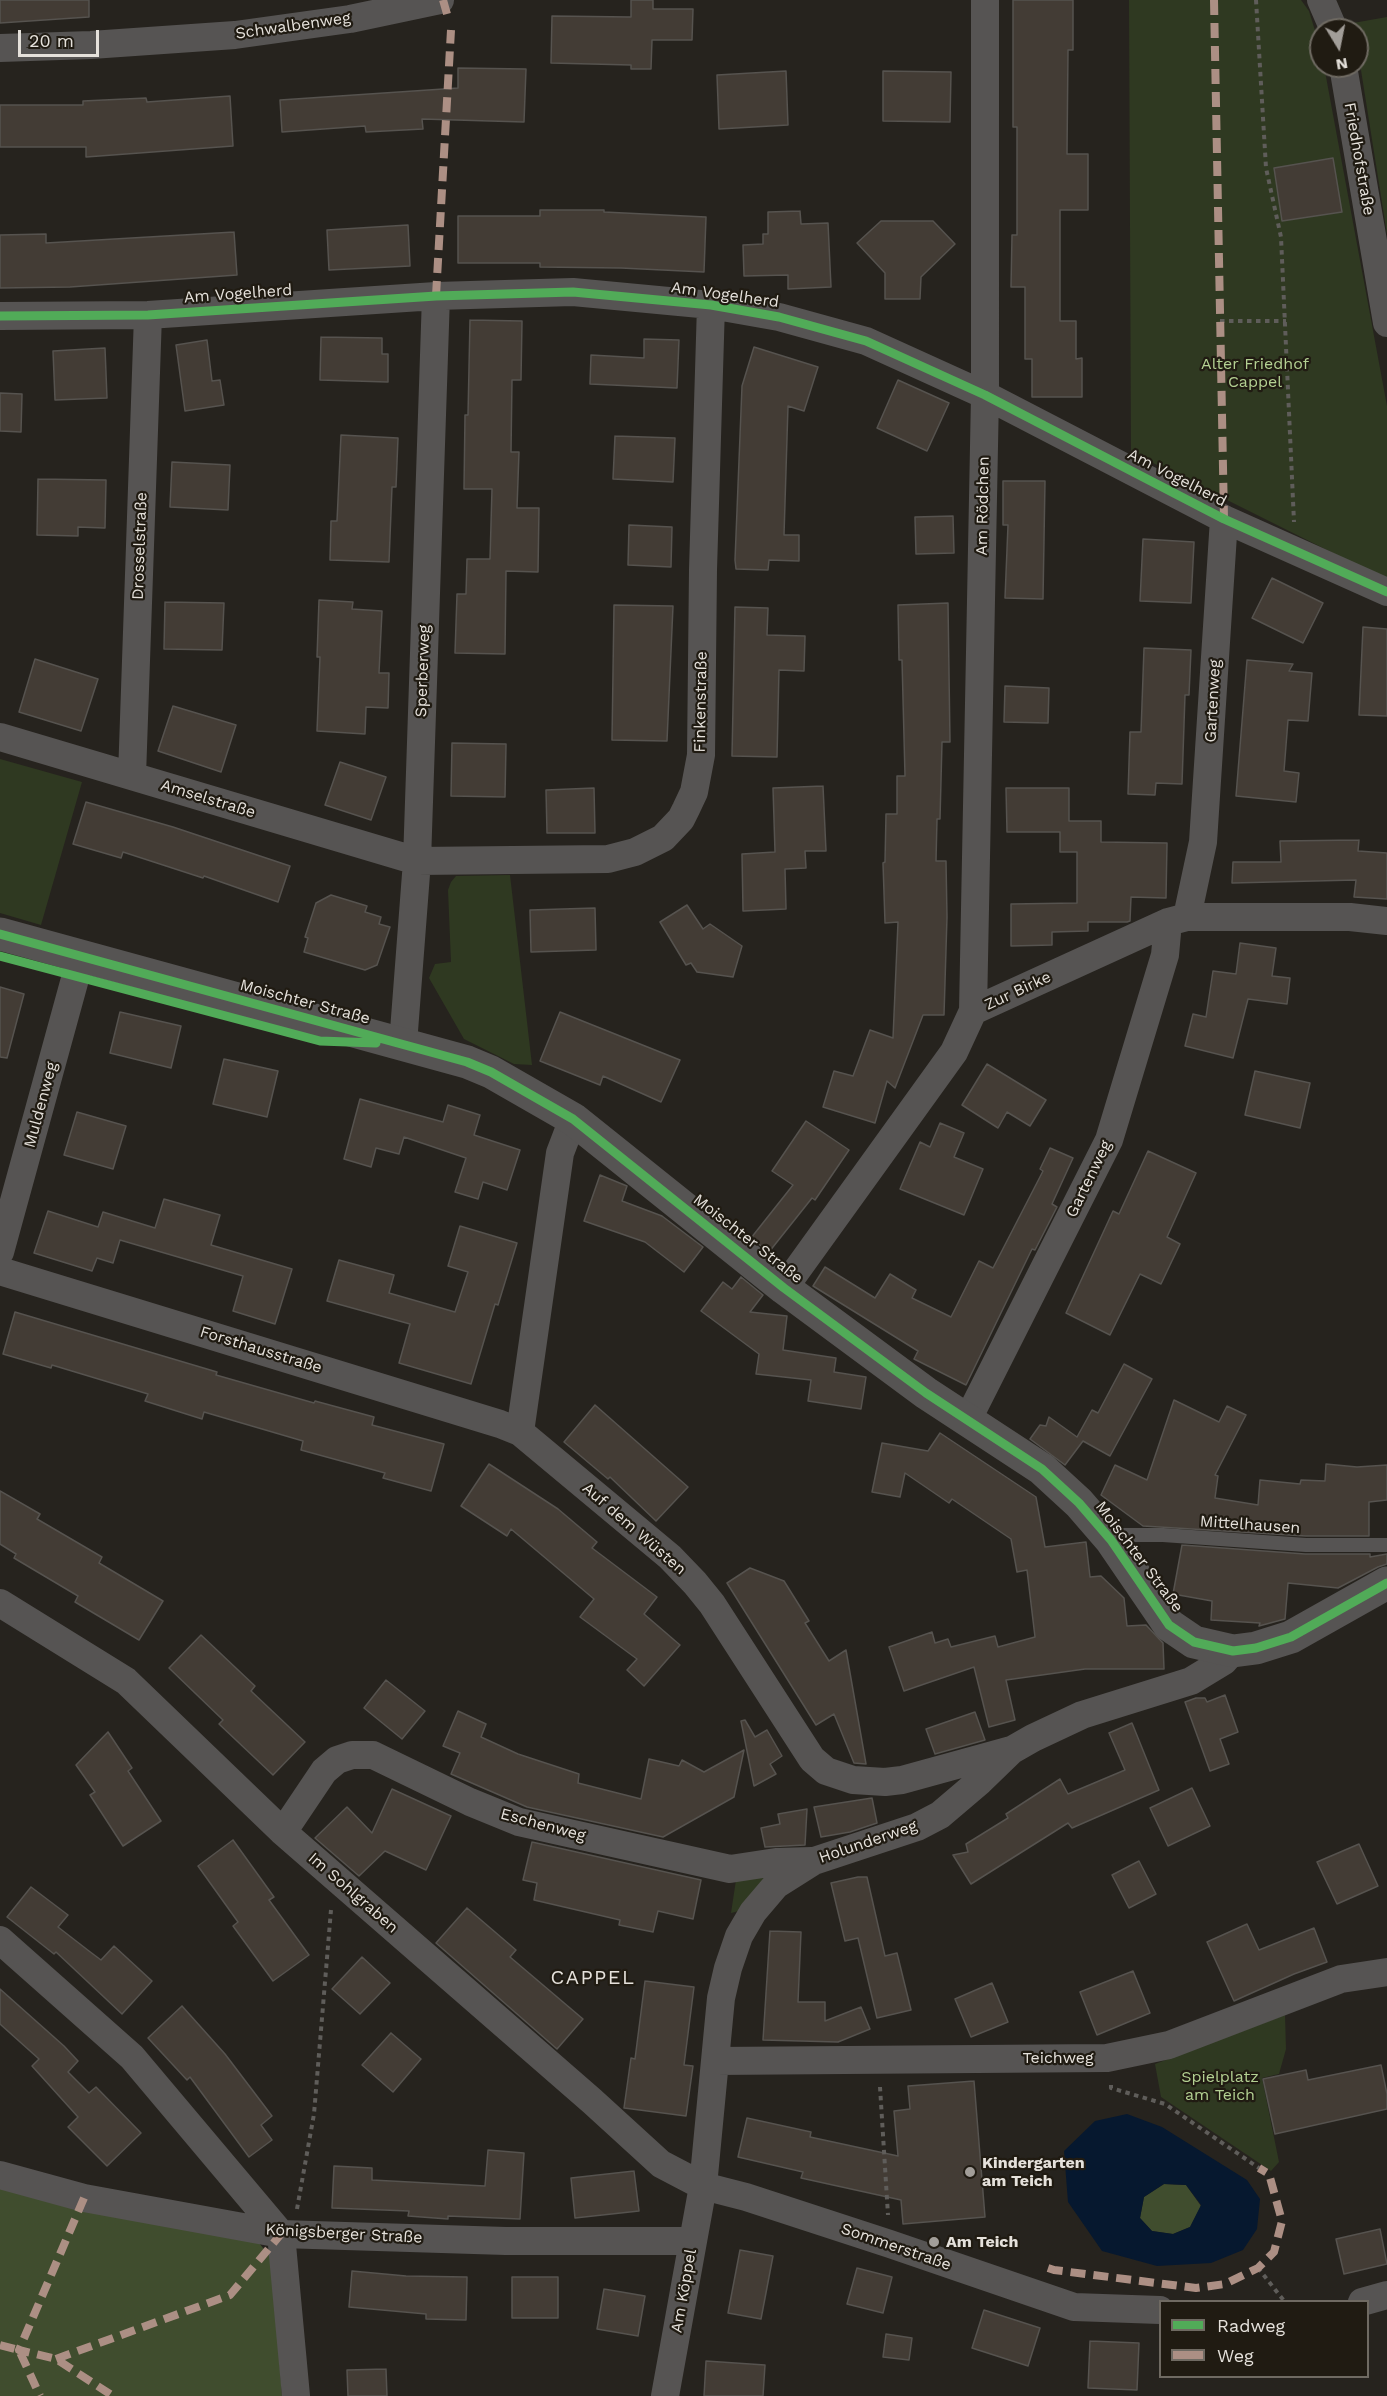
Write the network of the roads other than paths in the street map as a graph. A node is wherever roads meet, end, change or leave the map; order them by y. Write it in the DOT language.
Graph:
graph roads {
  1 [pos="440,0"];
  2 [pos="985,0"];
  3 [pos="1321,0"];
  4 [pos="1329,18"];
  5 [pos="0,48"];
  6 [pos="1345,78"];
  7 [pos="436,296"];
  8 [pos="711,305"];
  9 [pos="148,315"];
  10 [pos="0,316"];
  11 [pos="1387,324"];
  12 [pos="985,395"];
  13 [pos="1224,519"];
  14 [pos="1387,592"];
  15 [pos="0,737"];
  16 [pos="132,776"];
  17 [pos="417,861"];
  18 [pos="1177,919"];
  19 [pos="1387,921"];
  20 [pos="0,934"];
  21 [pos="81,957"];
  22 [pos="973,1011"];
  23 [pos="403,1044"];
  24 [pos="573,1119"];
  25 [pos="0,1252"];
  26 [pos="0,1270"];
  27 [pos="784,1288"];
  28 [pos="968,1419"];
  29 [pos="520,1432"];
  30 [pos="1111,1540"];
  31 [pos="1387,1545"];
  32 [pos="1387,1583"];
  33 [pos="0,1603"];
  34 [pos="1233,1651"];
  35 [pos="1012,1750"];
  36 [pos="283,1832"];
  37 [pos="814,1861"];
  38 [pos="0,1941"];
  39 [pos="1387,1972"];
  40 [pos="715,2061"];
  41 [pos="0,2175"];
  42 [pos="703,2186"];
  43 [pos="286,2234"];
  44 [pos="693,2241"];
  45 [pos="1387,2295"];
  46 [pos="1366,2300"];
  47 [pos="1159,2310"];
  48 [pos="297,2396"];
  49 [pos="665,2396"];
  1 -- 5 [label="street, Schwalbenweg"];
  2 -- 12 [label="street, Am Rödchen"];
  3 -- 4 [label="street"];
  6 -- 11 [label="street, Friedhofstraße"];
  7 -- 8 [label="street, Am Vogelherd"];
  7 -- 9 [label="street, Am Vogelherd"];
  7 -- 17 [label="street, Sperberweg"];
  8 -- 12 [label="street, Am Vogelherd"];
  8 -- 17 [label="street, Finkenstraße"];
  9 -- 10 [label="street, Am Vogelherd"];
  9 -- 16 [label="street, Drosselstraße"];
  12 -- 13 [label="street, Am Vogelherd"];
  12 -- 22 [label="street, Am Rödchen"];
  13 -- 14 [label="street, Am Vogelherd"];
  13 -- 18 [label="street, Gartenweg"];
  15 -- 16 [label="street, Amselstraße"];
  16 -- 17 [label="street, Amselstraße"];
  17 -- 23 [label="street, Sperberweg"];
  18 -- 19 [label="street, Zur Birke"];
  18 -- 22 [label="street, Zur Birke"];
  18 -- 28 [label="street, Gartenweg"];
  20 -- 21 [label="street, Moischter Straße"];
  21 -- 23 [label="street, Moischter Straße"];
  21 -- 25 [label="street, Muldenweg"];
  22 -- 27 [label="street, Zur Birke"];
  23 -- 24 [label="street, Moischter Straße"];
  24 -- 27 [label="street, Moischter Straße"];
  24 -- 29 [label="street"];
  26 -- 29 [label="street, Forsthausstraße"];
  27 -- 28 [label="street, Moischter Straße"];
  28 -- 30 [label="street, Moischter Straße"];
  29 -- 35 [label="street, Auf dem Wüsten"];
  30 -- 31 [label="lane, Mittelhausen"];
  30 -- 34 [label="street, Moischter Straße"];
  32 -- 34 [label="street, Moischter Straße"];
  33 -- 36 [label="street, Im Sohlgraben"];
  34 -- 35 [label="street, Holunderweg"];
  35 -- 37 [label="street, Holunderweg"];
  36 -- 37 [label="street, Eschenweg"];
  36 -- 42 [label="street, Im Sohlgraben"];
  37 -- 40 [label="street, Holunderweg"];
  38 -- 43 [label="street"];
  39 -- 40 [label="street, Teichweg"];
  40 -- 42 [label="street, Holunderweg"];
  41 -- 43 [label="street, Königsberger Straße"];
  42 -- 44 [label="street, Am Köppel"];
  42 -- 47 [label="street, Sommerstraße"];
  43 -- 44 [label="street, Königsberger Straße"];
  43 -- 48 [label="street"];
  44 -- 49 [label="street, Am Köppel"];
  45 -- 46 [label="street"];
}
